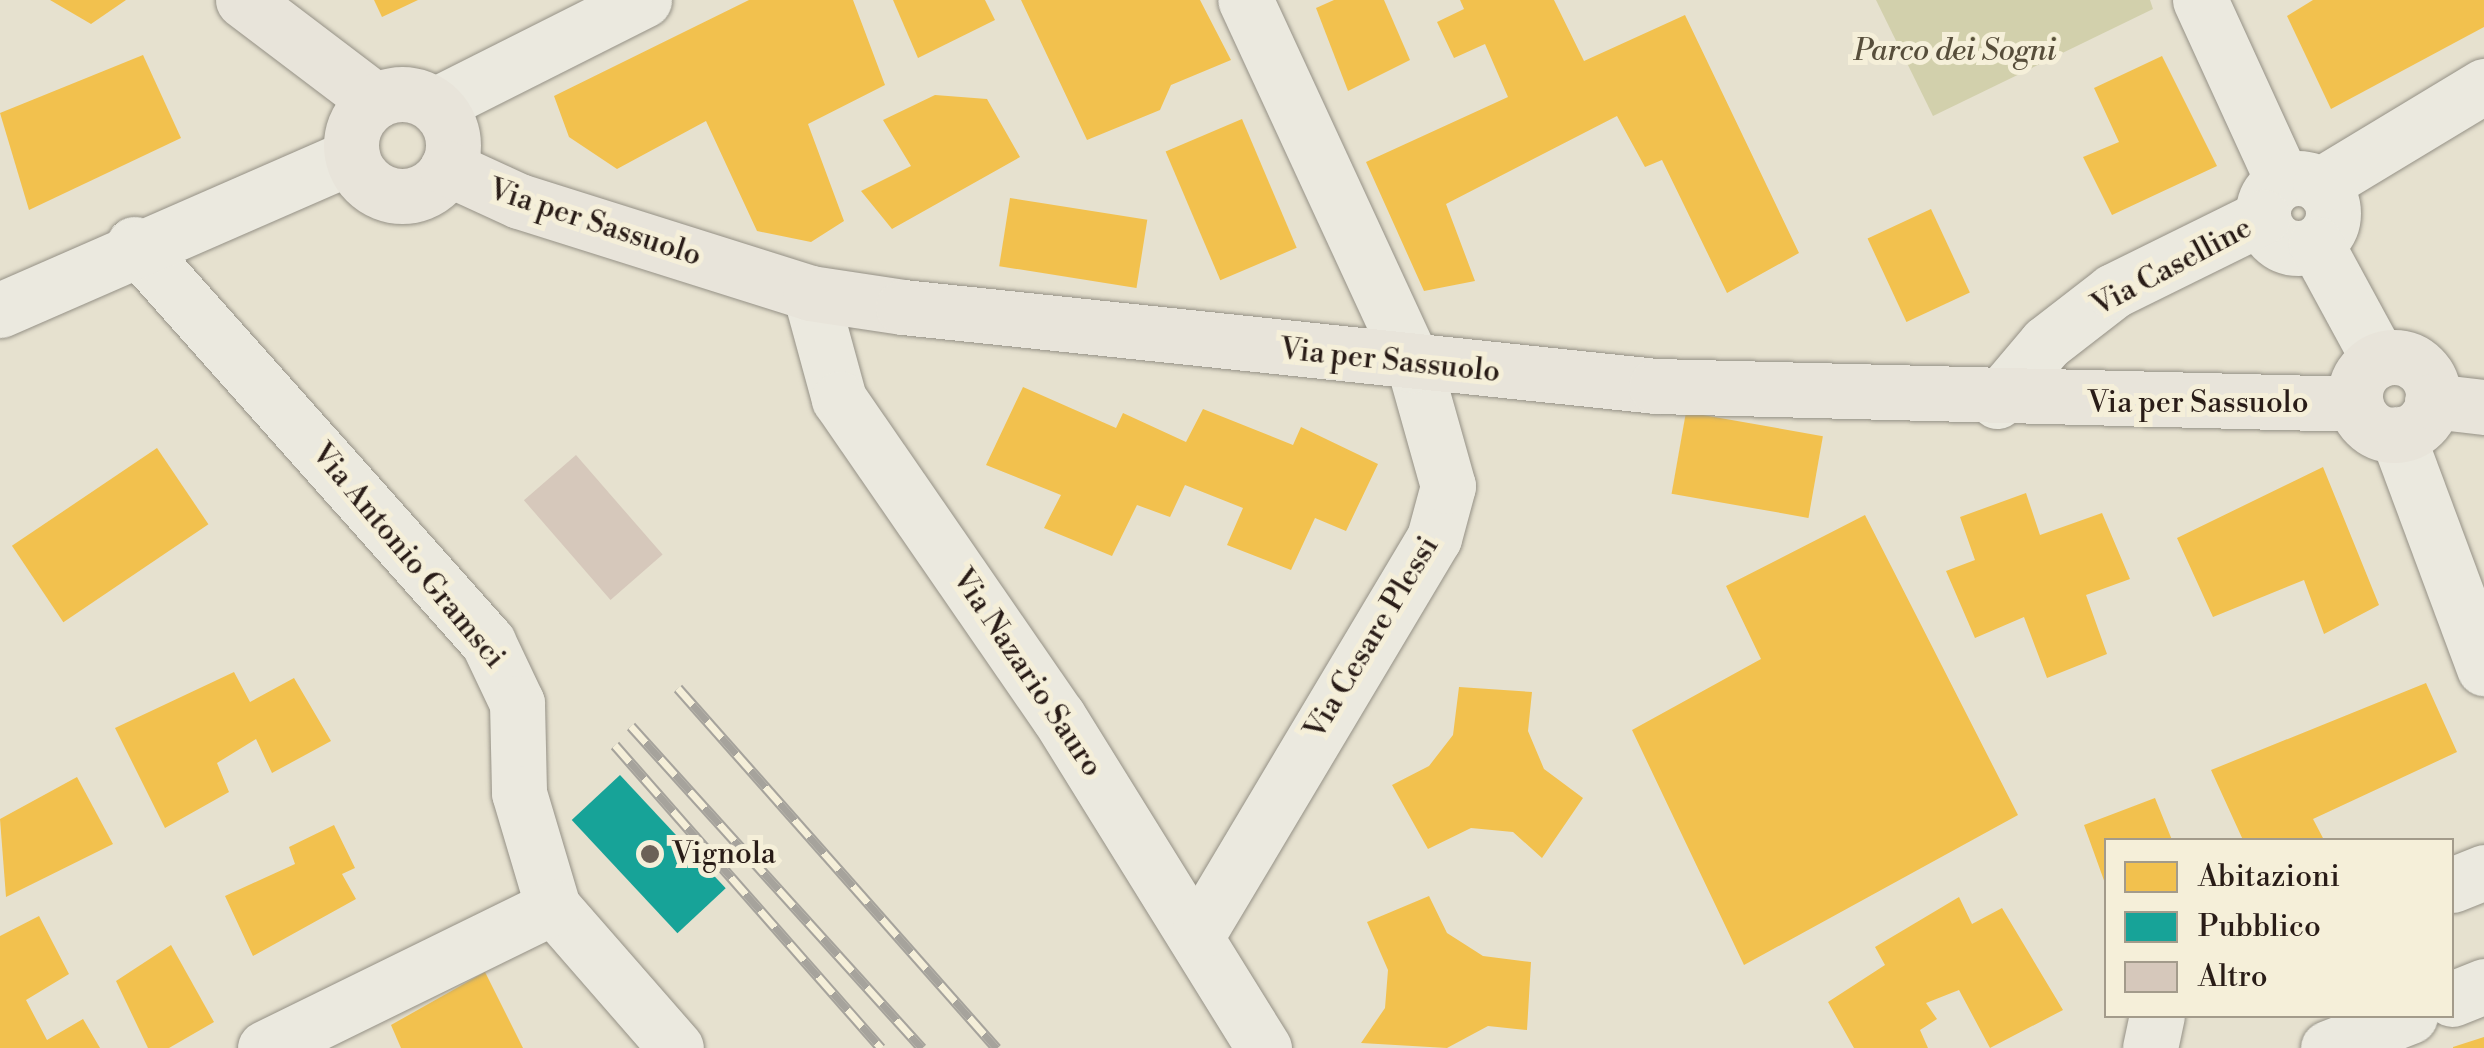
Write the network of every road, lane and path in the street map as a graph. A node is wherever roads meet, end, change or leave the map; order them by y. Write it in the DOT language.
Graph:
graph roads {
  1 [pos="243,0"];
  2 [pos="644,0"];
  3 [pos="1246,0"];
  4 [pos="2200,0"];
  5 [pos="2484,86"];
  6 [pos="376,101"];
  7 [pos="434,105"];
  8 [pos="352,156"];
  9 [pos="447,168"];
  10 [pos="2289,194"];
  11 [pos="134,244"];
  12 [pos="810,292"];
  13 [pos="0,310"];
  14 [pos="1414,365"];
  15 [pos="1997,401"];
  16 [pos="2410,401"];
  17 [pos="2484,668"];
  18 [pos="2484,872"];
  19 [pos="2454,884"];
  20 [pos="553,907"];
  21 [pos="1199,932"];
  22 [pos="2484,986"];
  23 [pos="2454,998"];
  24 [pos="2157,1018"];
  25 [pos="2405,1018"];
  26 [pos="265,1048"];
  27 [pos="676,1048"];
  28 [pos="1264,1048"];
  29 [pos="2150,1048"];
  30 [pos="2328,1048"];
  1 -- 6 [label="main road"];
  2 -- 7 [label="street"];
  3 -- 14 [label="street, Via Cesare Plessi"];
  4 -- 10 [label="street"];
  5 -- 10 [label="street, Via Caselline"];
  6 -- 7 [label="main road"];
  6 -- 8 [label="main road"];
  7 -- 9 [label="main road"];
  8 -- 9 [label="main road"];
  8 -- 11 [label="street"];
  9 -- 12 [label="main road, Via per Sassuolo"];
  10 -- 15 [label="street, Via Caselline"];
  10 -- 16 [label="street"];
  11 -- 13 [label="street"];
  11 -- 20 [label="street, Via Antonio Gramsci"];
  12 -- 14 [label="main road, Via per Sassuolo"];
  12 -- 21 [label="street, Via Nazario Sauro"];
  14 -- 15 [label="main road, Via per Sassuolo"];
  14 -- 21 [label="street, Via Cesare Plessi"];
  15 -- 16 [label="main road, Via per Sassuolo"];
  16 -- 17 [label="street"];
  18 -- 19 [label="street"];
  20 -- 26 [label="street"];
  20 -- 27 [label="street"];
  21 -- 28 [label="street, Via Nazario Sauro"];
  22 -- 23 [label="street"];
  24 -- 29 [label="street"];
  25 -- 30 [label="street"];
}
